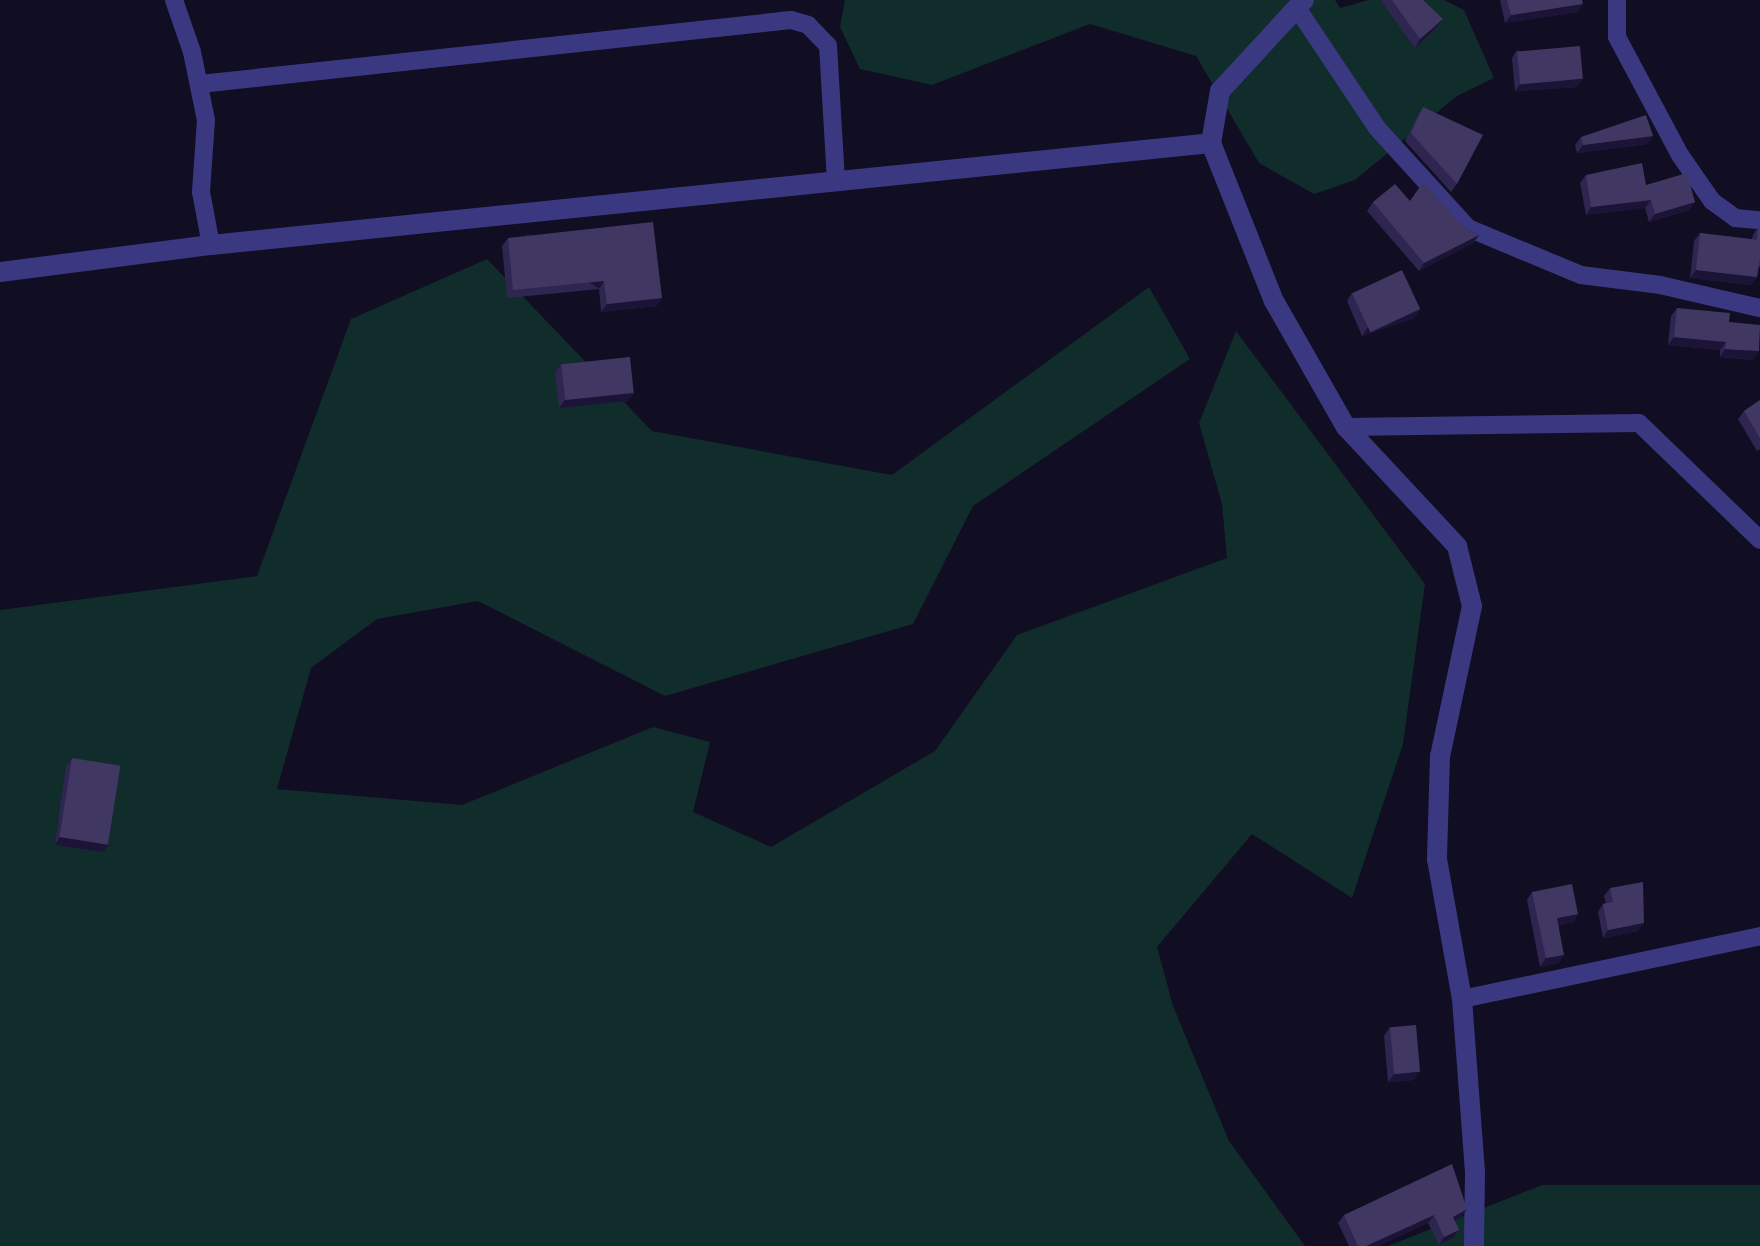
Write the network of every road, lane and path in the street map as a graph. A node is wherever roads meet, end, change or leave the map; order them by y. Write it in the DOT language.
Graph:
graph roads {
  1 [pos="174,0"];
  2 [pos="1617,0"];
  3 [pos="1301,4"];
  4 [pos="200,84"];
  5 [pos="1211,143"];
  6 [pos="836,182"];
  7 [pos="1760,220"];
  8 [pos="211,245"];
  9 [pos="0,272"];
  10 [pos="1760,308"];
  11 [pos="1346,427"];
  12 [pos="1760,540"];
  13 [pos="1760,936"];
  14 [pos="1462,999"];
  15 [pos="1474,1246"];
  1 -- 4 [label="street"];
  2 -- 7 [label="street"];
  3 -- 5 [label="street"];
  3 -- 10 [label="street"];
  4 -- 6 [label="street"];
  4 -- 8 [label="street"];
  5 -- 6 [label="street"];
  5 -- 11 [label="street"];
  6 -- 8 [label="street"];
  8 -- 9 [label="street"];
  11 -- 12 [label="street"];
  11 -- 14 [label="street"];
  13 -- 14 [label="street"];
  14 -- 15 [label="street"];
}
